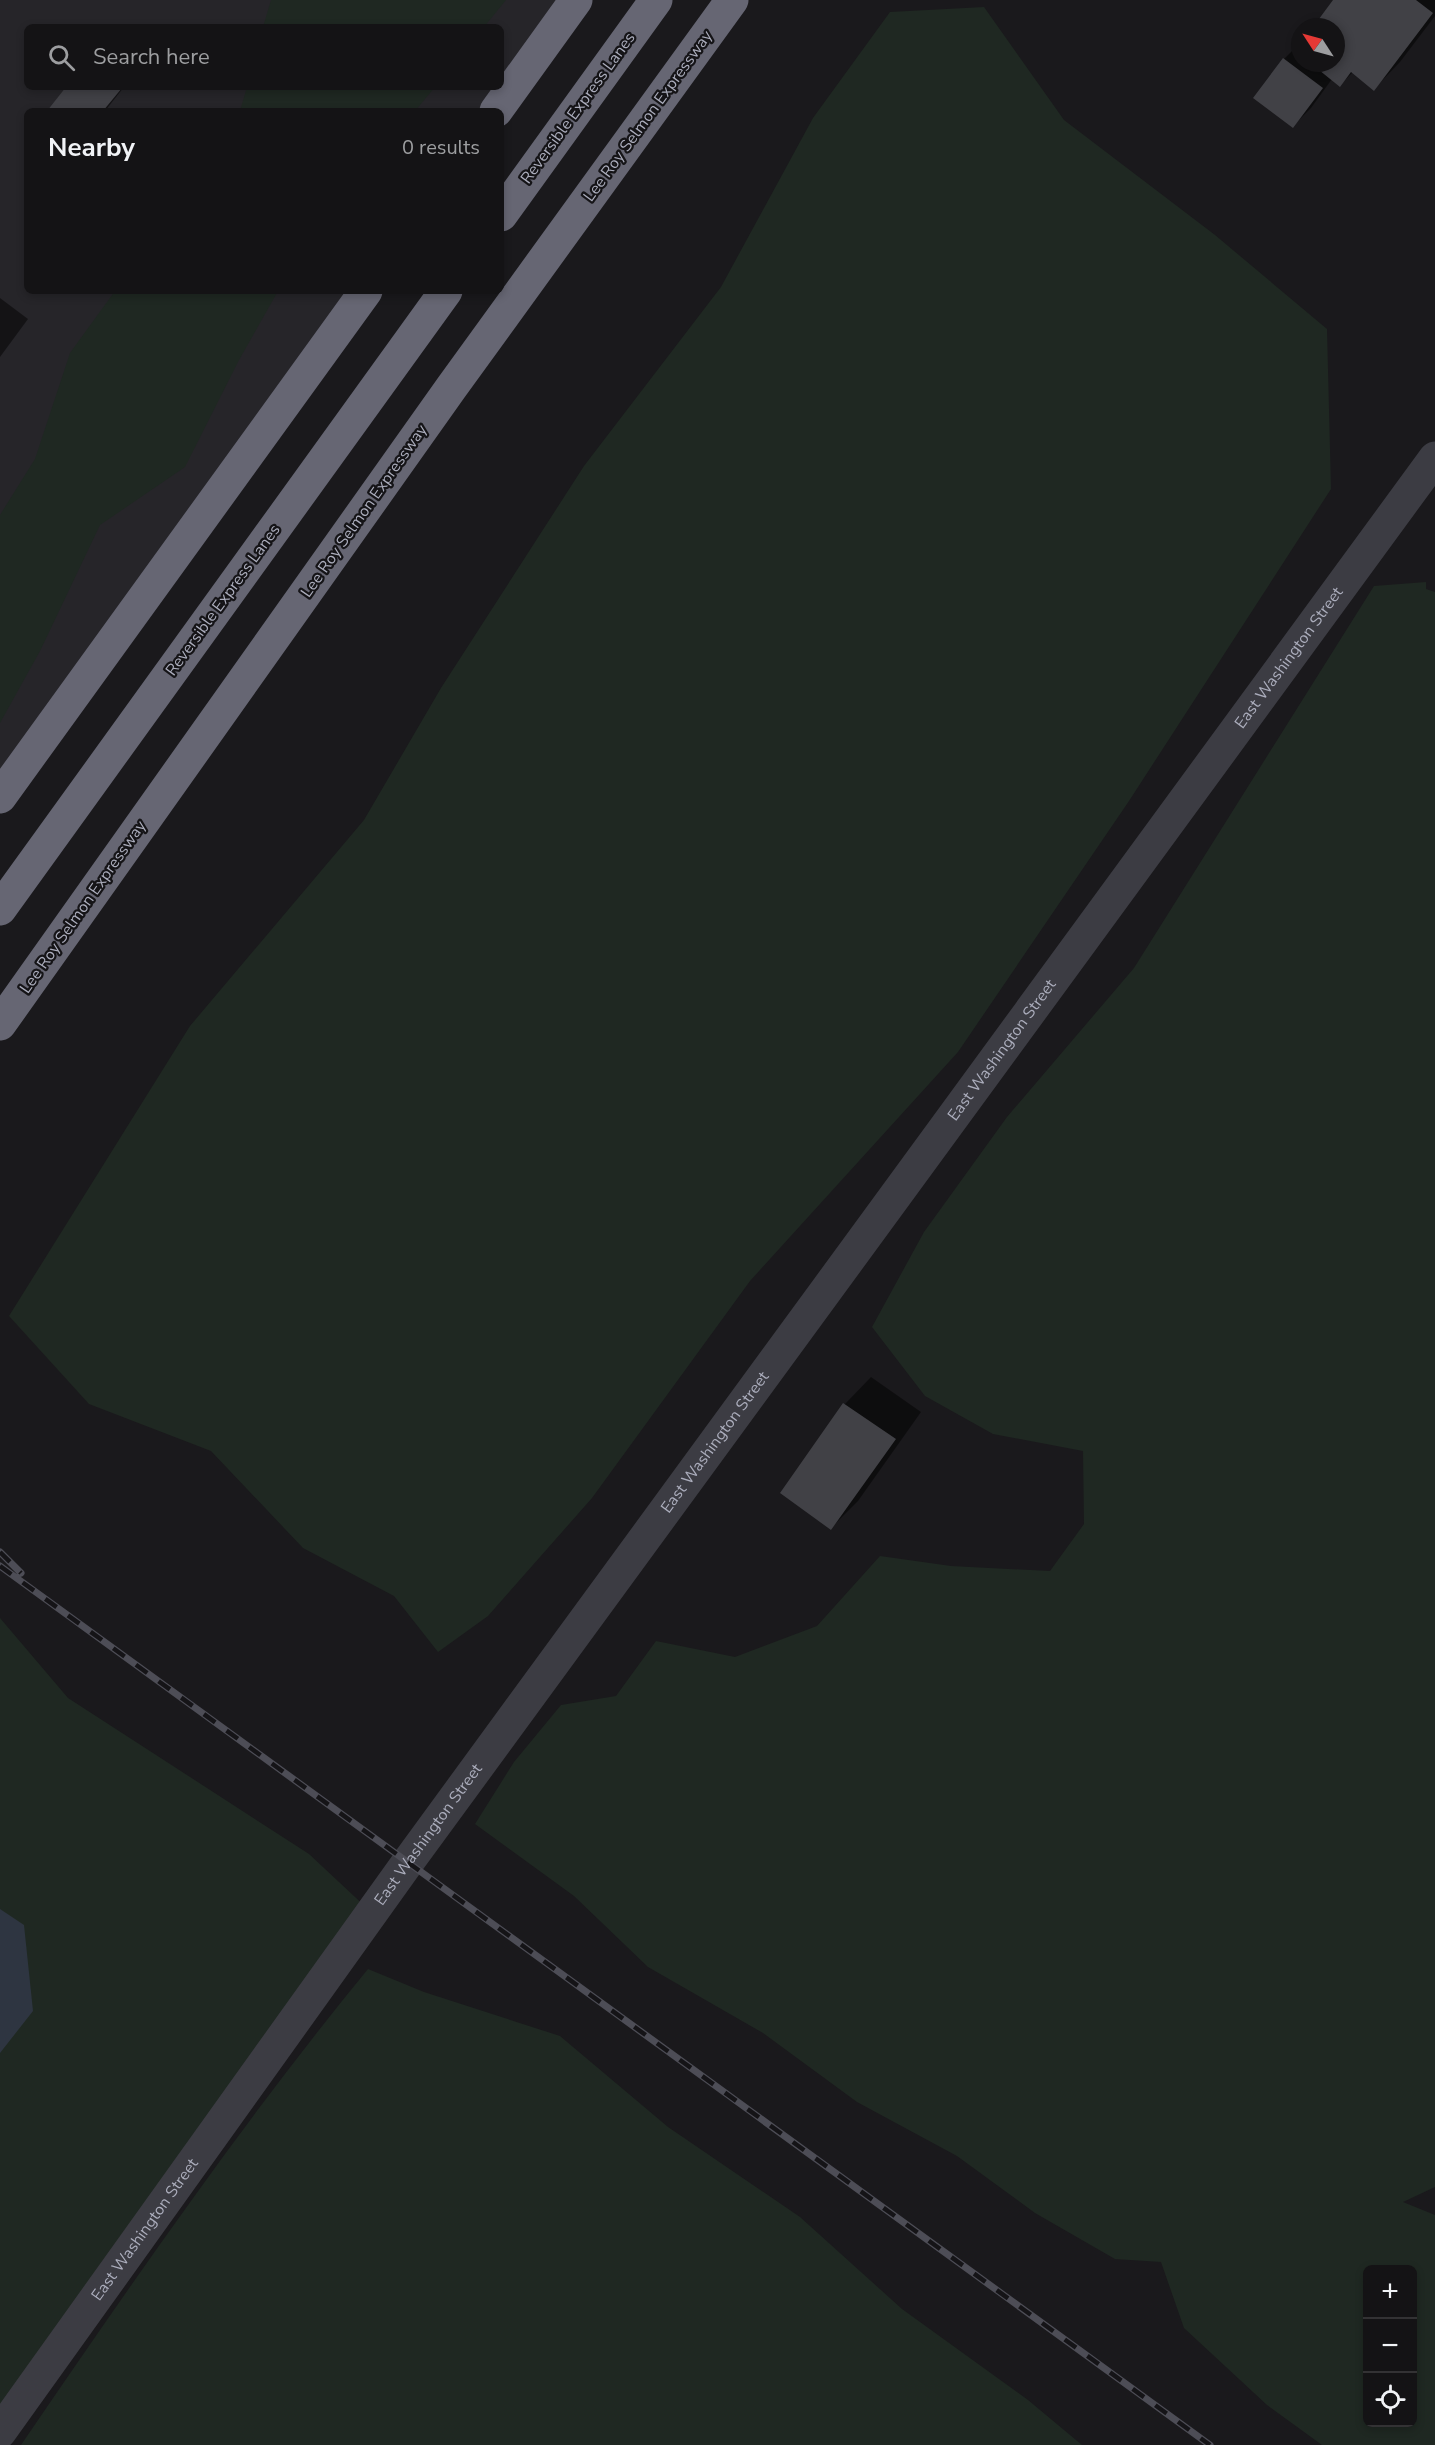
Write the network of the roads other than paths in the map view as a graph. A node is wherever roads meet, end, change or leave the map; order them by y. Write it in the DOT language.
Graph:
graph roads {
  1 [pos="576,0"];
  2 [pos="656,0"];
  3 [pos="732,0"];
  4 [pos="498,108"];
  5 [pos="504,211"];
  6 [pos="364,294"];
  7 [pos="444,294"];
  8 [pos="1435,458"];
  9 [pos="0,797"];
  10 [pos="0,909"];
  11 [pos="0,1024"];
  12 [pos="0,2432"];
  1 -- 4 [label="highway"];
  2 -- 5 [label="highway, Reversible Express Lanes"];
  3 -- 11 [label="highway, Lee Roy Selmon Expressway"];
  6 -- 9 [label="highway"];
  7 -- 10 [label="highway, Reversible Express Lanes"];
  8 -- 12 [label="street, East Washington Street"];
}
